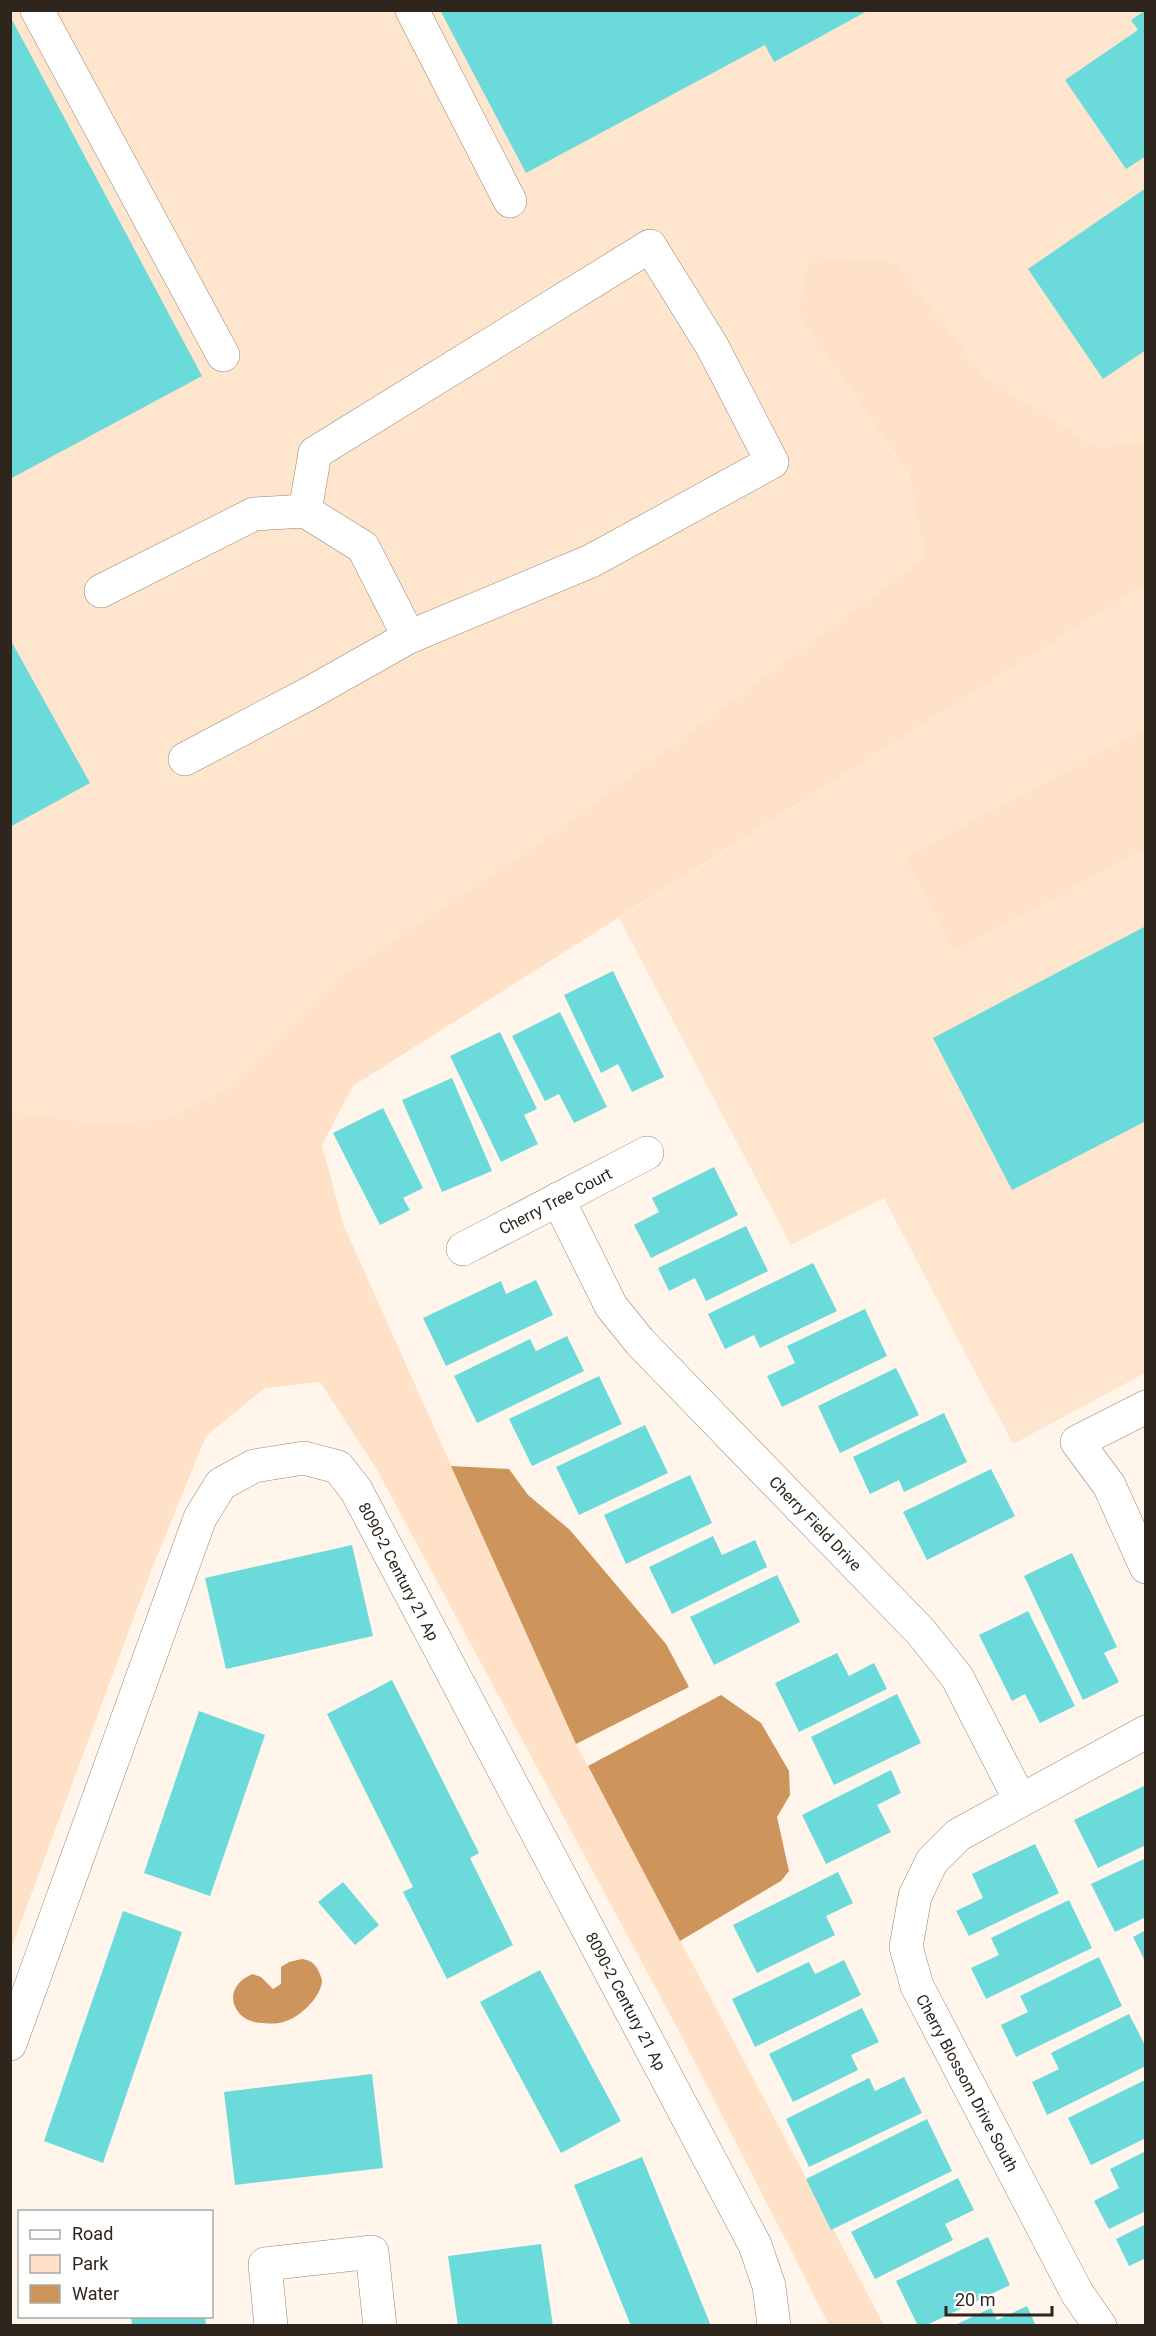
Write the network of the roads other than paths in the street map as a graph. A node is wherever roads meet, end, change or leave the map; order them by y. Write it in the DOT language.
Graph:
graph roads {
  1 [pos="37,10"];
  2 [pos="412,10"];
  3 [pos="510,201"];
  4 [pos="224,356"];
  5 [pos="304,512"];
  6 [pos="101,591"];
  7 [pos="409,637"];
  8 [pos="185,759"];
  9 [pos="647,1153"];
  10 [pos="558,1199"];
  11 [pos="463,1248"];
  12 [pos="1146,1407"];
  13 [pos="1146,1567"];
  14 [pos="1146,1732"];
  15 [pos="1020,1800"];
  16 [pos="10,2044"];
  17 [pos="271,2325"];
  18 [pos="380,2325"];
  19 [pos="774,2325"];
  20 [pos="1100,2325"];
  1 -- 4 [label="street"];
  2 -- 3 [label="street"];
  5 -- 6 [label="street"];
  5 -- 7 [label="street"];
  5 -- 7 [label="street"];
  7 -- 8 [label="street"];
  9 -- 10 [label="street, Cherry Tree Court"];
  10 -- 11 [label="street, Cherry Tree Court"];
  10 -- 15 [label="street, Cherry Field Drive"];
  12 -- 13 [label="street"];
  14 -- 15 [label="street"];
  15 -- 20 [label="street, Cherry Blossom Drive South"];
  16 -- 19 [label="street, 8090-2 Century 21 Ap"];
  17 -- 18 [label="street"];
}
